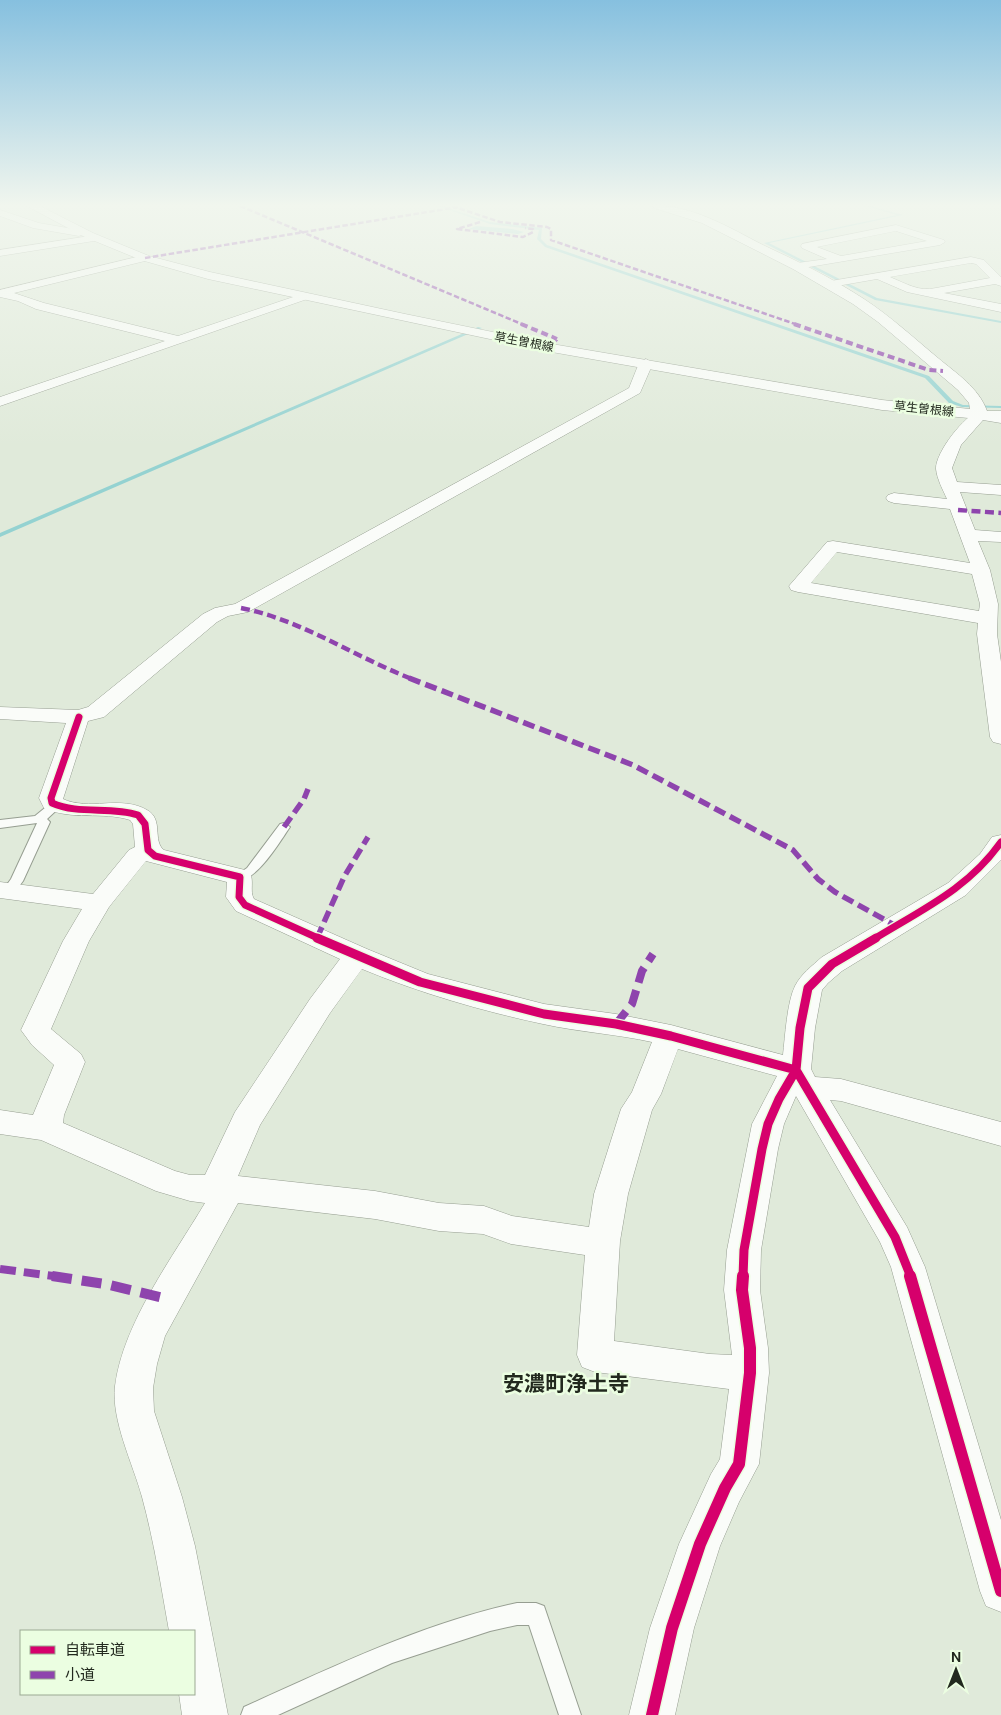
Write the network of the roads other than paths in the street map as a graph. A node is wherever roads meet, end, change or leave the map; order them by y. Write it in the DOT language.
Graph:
graph roads {
  1 [pos="29,286"];
  2 [pos="259,286"];
  3 [pos="834,286"];
  4 [pos="902,286"];
  5 [pos="972,286"];
  6 [pos="0,293"];
  7 [pos="924,293"];
  8 [pos="306,296"];
  9 [pos="1001,308"];
  10 [pos="178,340"];
  11 [pos="646,363"];
  12 [pos="0,402"];
  13 [pos="980,415"];
  14 [pos="1001,417"];
  15 [pos="950,486"];
  16 [pos="1001,490"];
  17 [pos="894,498"];
  18 [pos="957,505"];
  19 [pos="967,535"];
  20 [pos="1001,537"];
  21 [pos="999,562"];
  22 [pos="979,565"];
  23 [pos="993,619"];
  24 [pos="0,713"];
  25 [pos="79,718"];
  26 [pos="1001,736"];
  27 [pos="47,812"];
  28 [pos="0,824"];
  29 [pos="284,826"];
  30 [pos="1001,842"];
  31 [pos="148,850"];
  32 [pos="240,877"];
  33 [pos="4,890"];
  34 [pos="99,903"];
  35 [pos="357,956"];
  36 [pos="671,1036"];
  37 [pos="801,1079"];
  38 [pos="0,1122"];
  39 [pos="46,1129"];
  40 [pos="1001,1134"];
  41 [pos="217,1188"];
  42 [pos="602,1241"];
  43 [pos="750,1373"];
  44 [pos="1001,1591"];
  45 [pos="191,1630"];
  46 [pos="195,1654"];
  47 [pos="205,1715"];
  48 [pos="252,1715"];
  49 [pos="570,1715"];
  50 [pos="652,1715"];
  1 -- 6 [label="street"];
  2 -- 8 [label="main road, 草生曽根線"];
  3 -- 13 [label="main road"];
  4 -- 7 [label="street"];
  5 -- 7 [label="street"];
  6 -- 10 [label="street"];
  7 -- 9 [label="street"];
  8 -- 10 [label="street"];
  8 -- 11 [label="main road, 草生曽根線"];
  10 -- 12 [label="street"];
  11 -- 13 [label="main road, 草生曽根線"];
  11 -- 25 [label="street"];
  13 -- 14 [label="street"];
  13 -- 15 [label="street"];
  15 -- 16 [label="street"];
  15 -- 18 [label="street"];
  17 -- 18 [label="street"];
  18 -- 19 [label="street"];
  19 -- 20 [label="street"];
  19 -- 22 [label="street"];
  21 -- 22 [label="street"];
  22 -- 23 [label="street"];
  22 -- 23 [label="street"];
  23 -- 26 [label="street"];
  24 -- 25 [label="street"];
  25 -- 27 [label="street"];
  27 -- 28 [label="lane"];
  27 -- 31 [label="street"];
  27 -- 33 [label="lane"];
  29 -- 32 [label="lane"];
  30 -- 37 [label="street"];
  31 -- 32 [label="street"];
  31 -- 34 [label="street"];
  32 -- 35 [label="street"];
  33 -- 34 [label="street"];
  34 -- 39 [label="street"];
  35 -- 36 [label="street"];
  35 -- 41 [label="street"];
  36 -- 37 [label="street"];
  36 -- 42 [label="street"];
  37 -- 40 [label="street"];
  37 -- 43 [label="street"];
  37 -- 44 [label="street"];
  38 -- 39 [label="street"];
  39 -- 41 [label="street"];
  41 -- 42 [label="street"];
  41 -- 45 [label="street"];
  42 -- 43 [label="street"];
  43 -- 50 [label="street"];
  46 -- 47 [label="street"];
  48 -- 49 [label="lane"];
}
